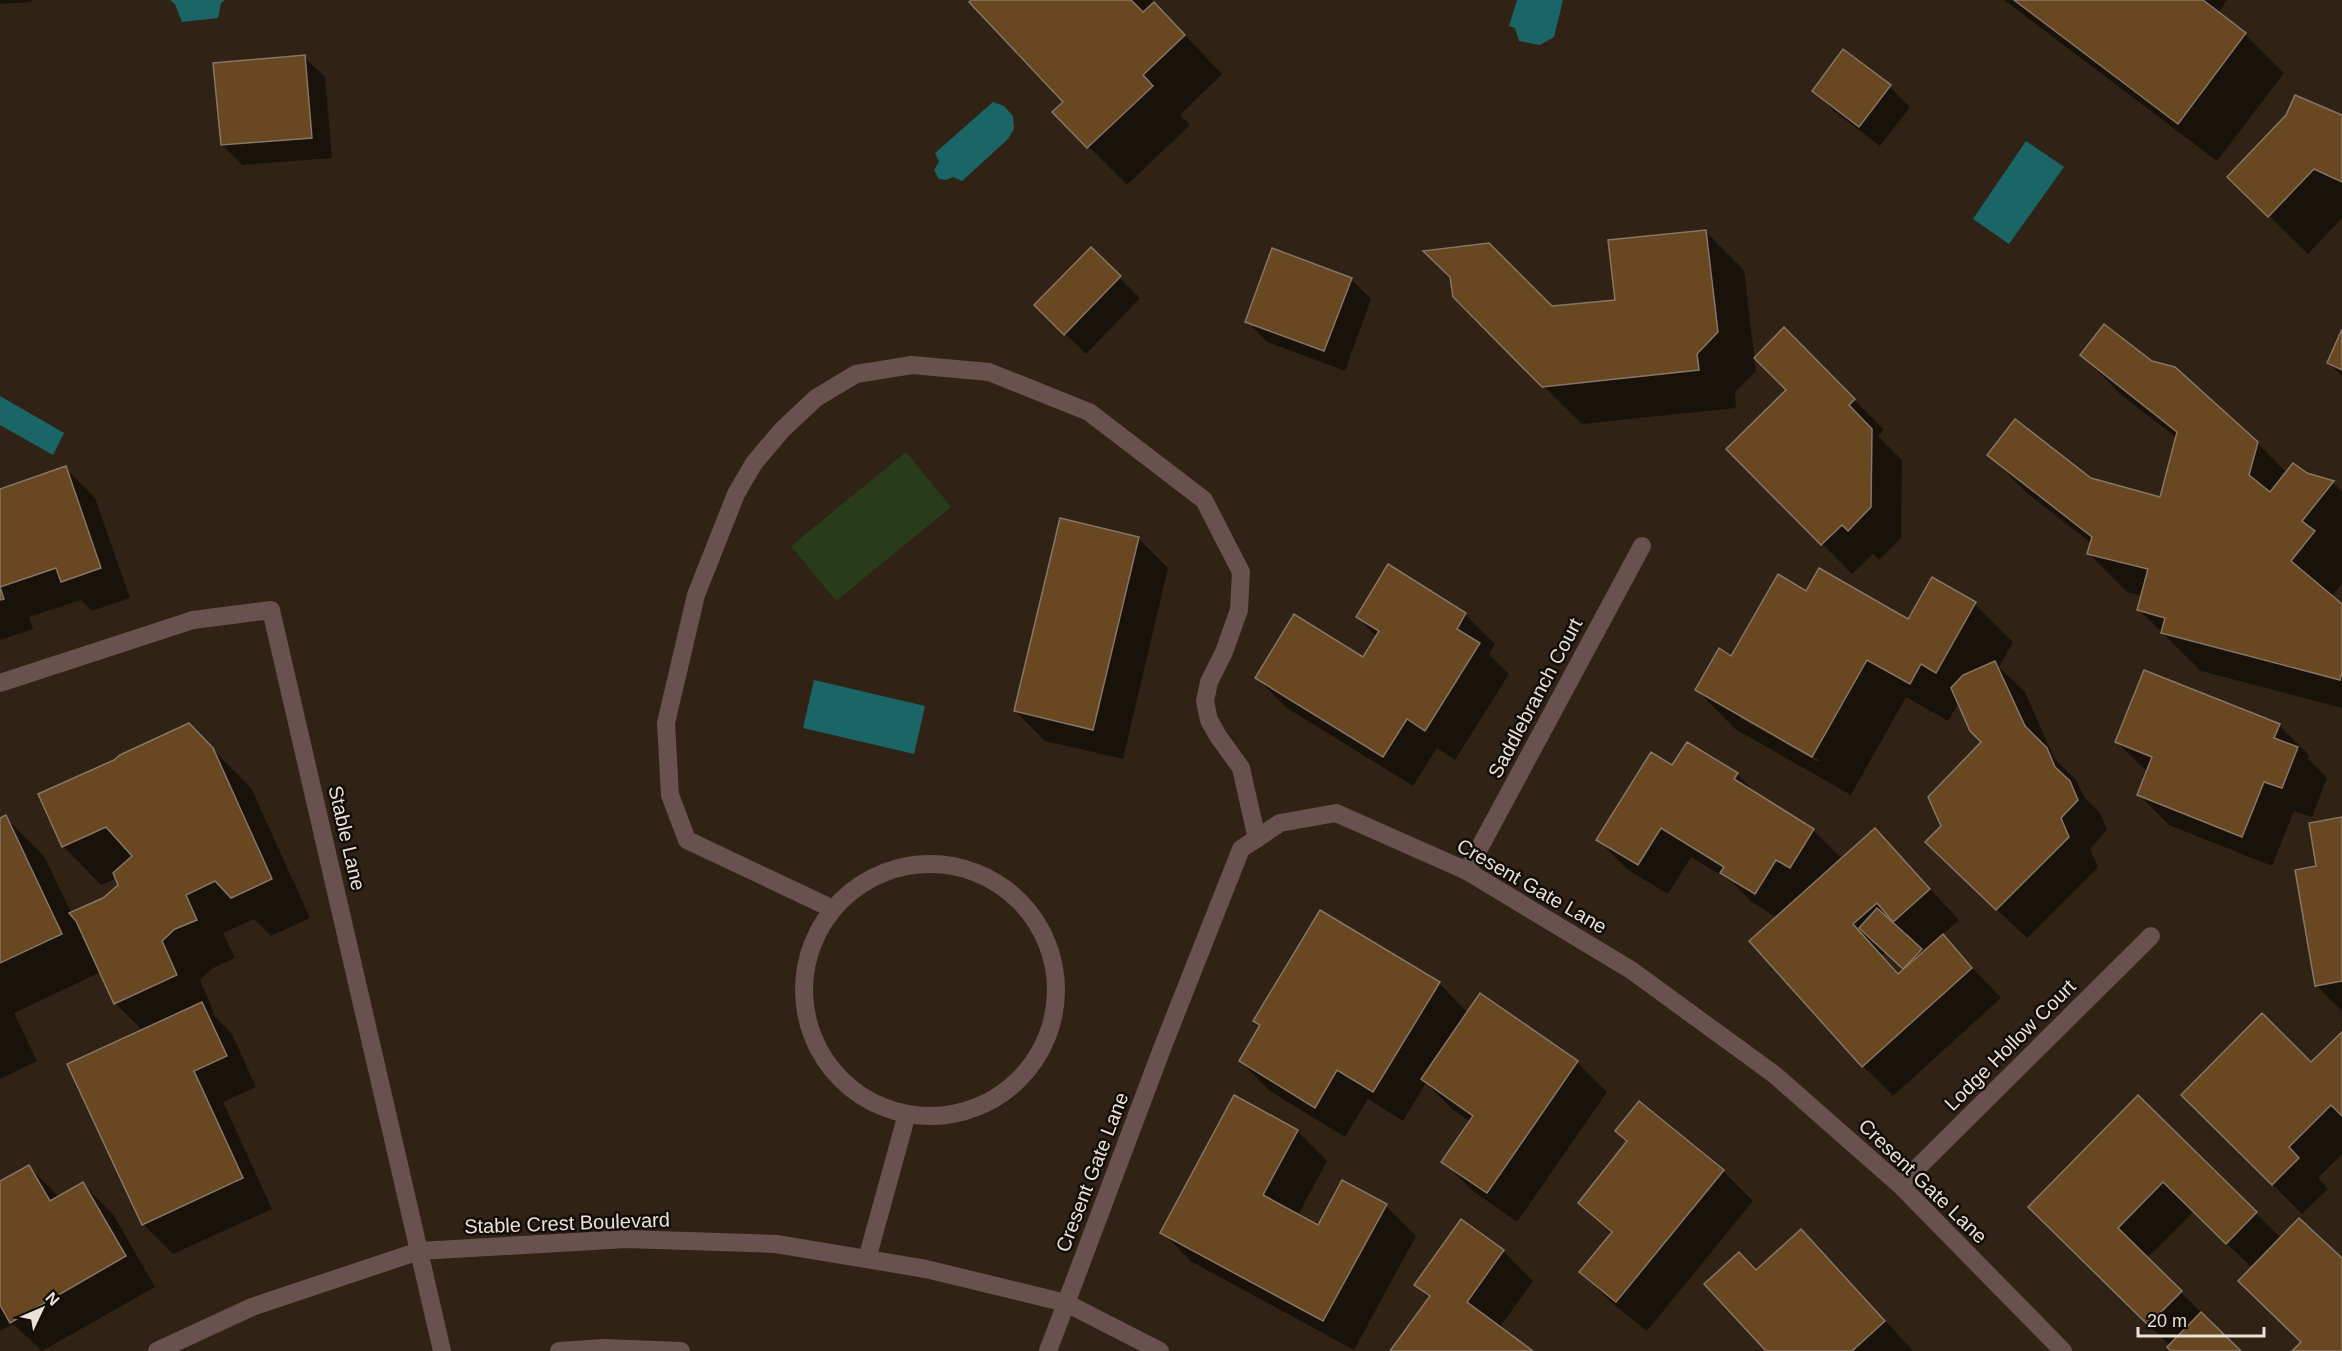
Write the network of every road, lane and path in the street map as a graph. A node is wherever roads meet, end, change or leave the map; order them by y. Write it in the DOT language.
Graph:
graph roads {
  1 [pos="1642,546"];
  2 [pos="0,683"];
  3 [pos="1257,838"];
  4 [pos="1467,871"];
  5 [pos="833,909"];
  6 [pos="2151,936"];
  7 [pos="907,1114"];
  8 [pos="1900,1185"];
  9 [pos="419,1251"];
  10 [pos="867,1259"];
  11 [pos="1066,1303"];
  12 [pos="157,1351"];
  13 [pos="442,1351"];
  14 [pos="559,1351"];
  15 [pos="681,1351"];
  16 [pos="1048,1351"];
  17 [pos="1160,1351"];
  18 [pos="2063,1351"];
  1 -- 4 [label="street, Saddlebranch Court"];
  2 -- 9 [label="street, Stable Lane"];
  3 -- 4 [label="street, Cresent Gate Lane"];
  3 -- 5 [label="street"];
  3 -- 11 [label="street, Cresent Gate Lane"];
  4 -- 8 [label="street, Cresent Gate Lane"];
  5 -- 7 [label="street"];
  5 -- 7 [label="street"];
  6 -- 8 [label="street, Lodge Hollow Court"];
  7 -- 10 [label="street"];
  8 -- 18 [label="street, Cresent Gate Lane"];
  9 -- 10 [label="street, Stable Crest Boulevard"];
  9 -- 12 [label="street, Stable Crest Boulevard"];
  9 -- 13 [label="street, Stable Lane"];
  10 -- 11 [label="street, Stable Crest Boulevard"];
  11 -- 16 [label="street, Cresent Gate Lane"];
  11 -- 17 [label="street, Stable Crest Boulevard"];
  14 -- 15 [label="street"];
}
